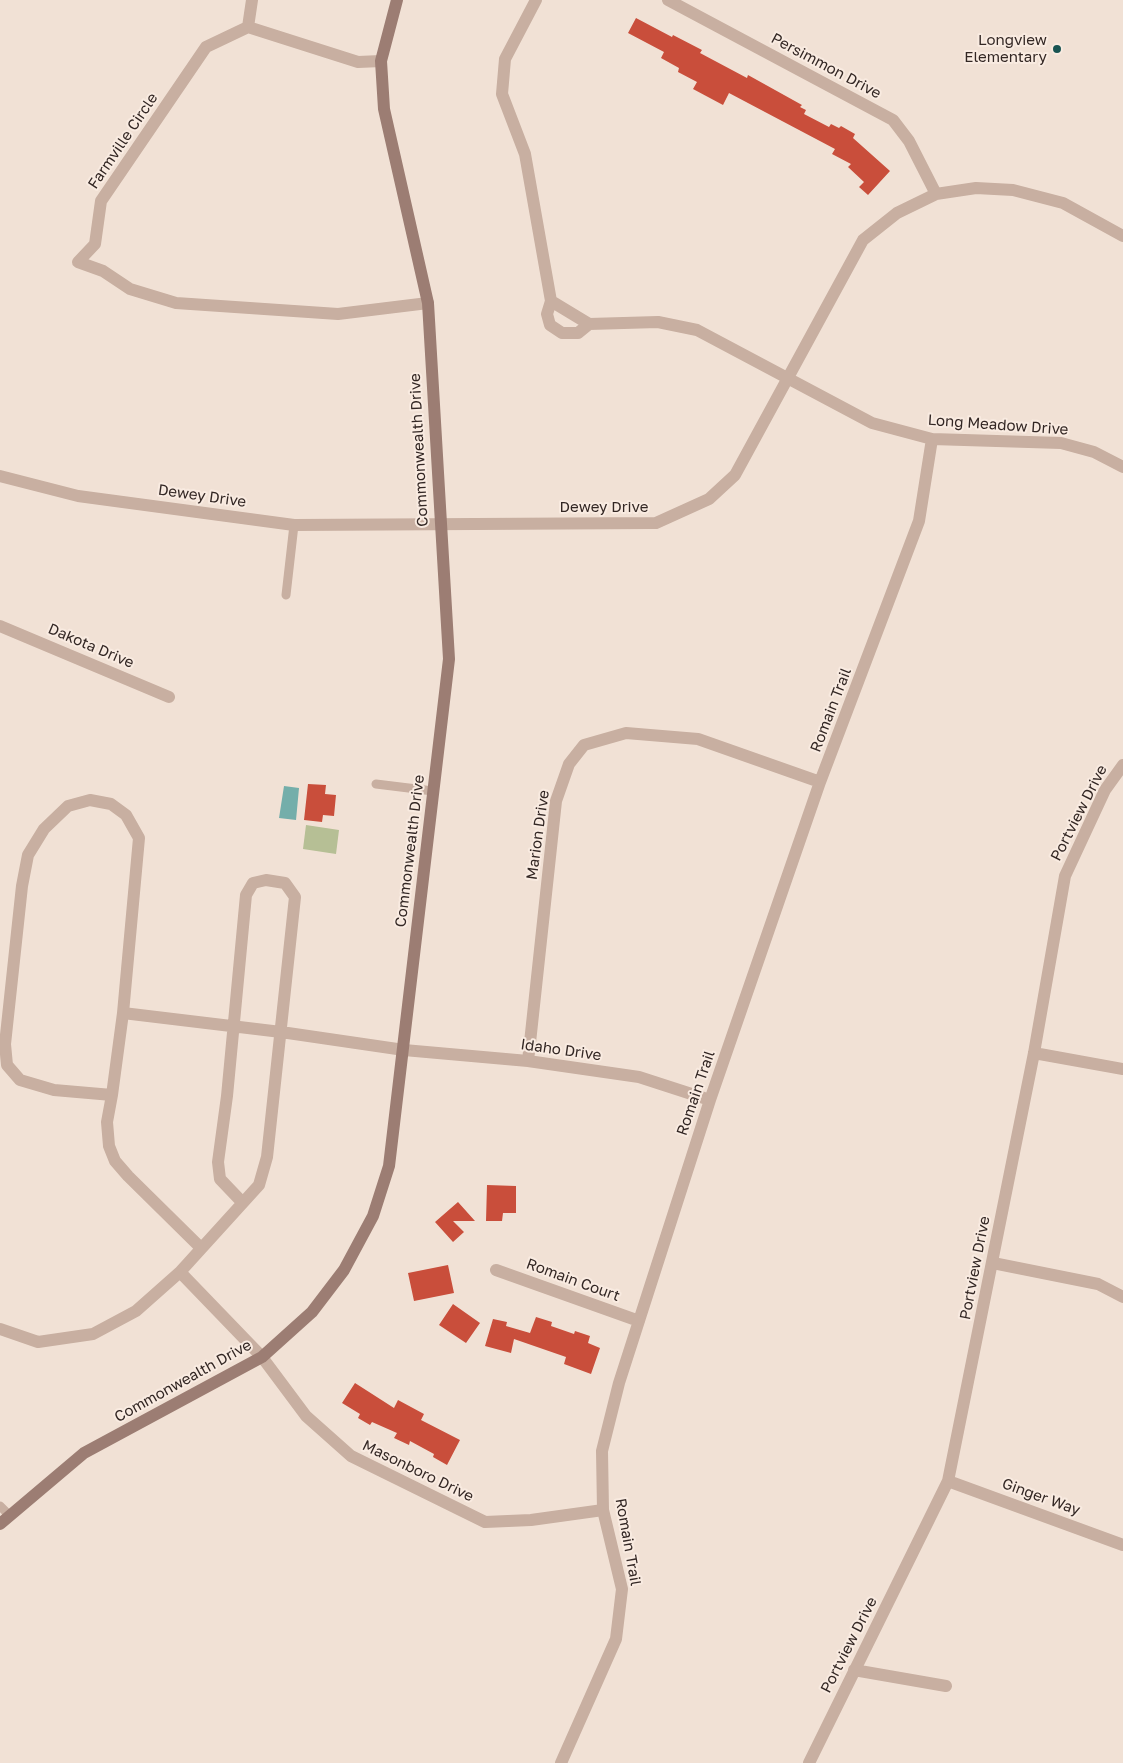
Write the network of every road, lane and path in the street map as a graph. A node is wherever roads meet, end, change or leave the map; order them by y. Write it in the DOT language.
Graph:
graph roads {
  1 [pos="252,0"];
  2 [pos="397,0"];
  3 [pos="536,0"];
  4 [pos="668,0"];
  5 [pos="248,28"];
  6 [pos="381,61"];
  7 [pos="936,194"];
  8 [pos="1123,236"];
  9 [pos="551,301"];
  10 [pos="428,303"];
  11 [pos="589,324"];
  12 [pos="789,378"];
  13 [pos="932,439"];
  14 [pos="1123,468"];
  15 [pos="1,481"];
  16 [pos="439,524"];
  17 [pos="294,525"];
  18 [pos="286,595"];
  19 [pos="0,626"];
  20 [pos="168,697"];
  21 [pos="1123,765"];
  22 [pos="820,782"];
  23 [pos="376,784"];
  24 [pos="434,791"];
  25 [pos="123,1013"];
  26 [pos="234,1026"];
  27 [pos="281,1032"];
  28 [pos="404,1050"];
  29 [pos="1034,1053"];
  30 [pos="528,1061"];
  31 [pos="1123,1069"];
  32 [pos="112,1095"];
  33 [pos="710,1100"];
  34 [pos="241,1201"];
  35 [pos="201,1248"];
  36 [pos="993,1263"];
  37 [pos="496,1270"];
  38 [pos="180,1272"];
  39 [pos="1123,1297"];
  40 [pos="638,1321"];
  41 [pos="0,1329"];
  42 [pos="262,1357"];
  43 [pos="948,1481"];
  44 [pos="603,1510"];
  45 [pos="3,1515"];
  46 [pos="1123,1545"];
  47 [pos="854,1670"];
  48 [pos="946,1686"];
  49 [pos="561,1763"];
  50 [pos="809,1763"];
  1 -- 5 [label="street"];
  2 -- 6 [label="street, Commonwealth Drive"];
  3 -- 9 [label="street"];
  4 -- 7 [label="street, Persimmon Drive"];
  5 -- 6 [label="street"];
  5 -- 10 [label="street, Farmville Circle"];
  6 -- 10 [label="street, Commonwealth Drive"];
  7 -- 8 [label="street, Dewey Drive"];
  7 -- 12 [label="street, Dewey Drive"];
  9 -- 11 [label="street"];
  9 -- 11 [label="street"];
  10 -- 16 [label="street, Commonwealth Drive"];
  11 -- 12 [label="street"];
  12 -- 13 [label="street, Long Meadow Drive"];
  12 -- 16 [label="street, Dewey Drive"];
  13 -- 14 [label="street, Long Meadow Drive"];
  13 -- 22 [label="street, Romain Trail"];
  15 -- 17 [label="street, Dewey Drive"];
  16 -- 17 [label="street, Dewey Drive"];
  16 -- 24 [label="street, Commonwealth Drive"];
  17 -- 18 [label="lane"];
  19 -- 20 [label="street, Dakota Drive"];
  21 -- 29 [label="street, Portview Drive"];
  22 -- 30 [label="street, Marion Drive"];
  22 -- 33 [label="street, Romain Trail"];
  23 -- 24 [label="lane"];
  24 -- 28 [label="street, Commonwealth Drive"];
  25 -- 26 [label="street, Idaho Drive"];
  25 -- 32 [label="street"];
  25 -- 32 [label="street"];
  26 -- 27 [label="street, Idaho Drive"];
  26 -- 27 [label="street"];
  26 -- 34 [label="street"];
  27 -- 28 [label="street, Idaho Drive"];
  27 -- 34 [label="street"];
  28 -- 30 [label="street, Idaho Drive"];
  28 -- 42 [label="street, Commonwealth Drive"];
  29 -- 31 [label="street"];
  29 -- 36 [label="street, Portview Drive"];
  30 -- 33 [label="street, Idaho Drive"];
  32 -- 35 [label="street"];
  33 -- 40 [label="street, Romain Trail"];
  34 -- 35 [label="street"];
  35 -- 38 [label="street"];
  36 -- 39 [label="street"];
  36 -- 43 [label="street, Portview Drive"];
  37 -- 40 [label="street, Romain Court"];
  38 -- 41 [label="street"];
  38 -- 42 [label="street, Masonboro Drive"];
  40 -- 44 [label="street, Romain Trail"];
  42 -- 44 [label="street, Masonboro Drive"];
  42 -- 45 [label="street, Commonwealth Drive"];
  43 -- 46 [label="street, Ginger Way"];
  43 -- 47 [label="street, Portview Drive"];
  44 -- 49 [label="street, Romain Trail"];
  47 -- 48 [label="street"];
  47 -- 50 [label="street, Portview Drive"];
}
